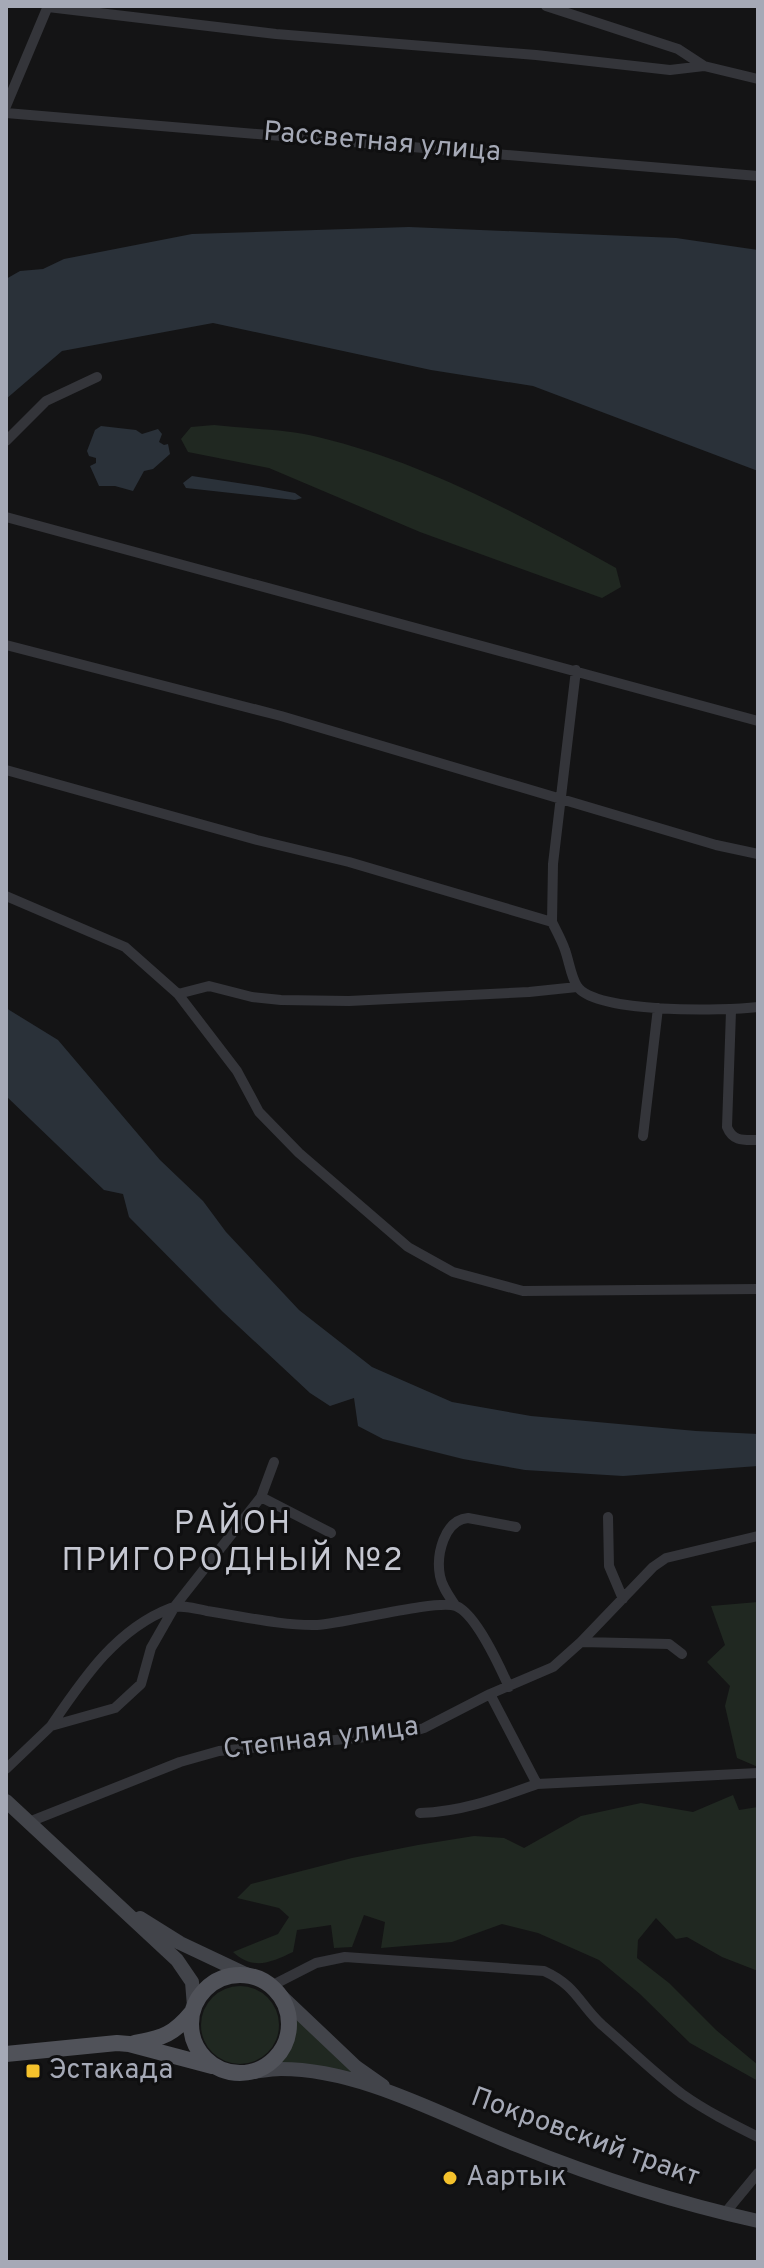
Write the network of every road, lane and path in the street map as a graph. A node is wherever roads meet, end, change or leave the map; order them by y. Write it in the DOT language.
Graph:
graph roads {
  1 [pos="48,6"];
  2 [pos="546,6"];
  3 [pos="704,66"];
  4 [pos="758,79"];
  5 [pos="6,106"];
  6 [pos="6,113"];
  7 [pos="758,176"];
  8 [pos="97,377"];
  9 [pos="6,441"];
  10 [pos="6,517"];
  11 [pos="6,645"];
  12 [pos="576,670"];
  13 [pos="758,721"];
  14 [pos="6,770"];
  15 [pos="561,799"];
  16 [pos="758,854"];
  17 [pos="6,896"];
  18 [pos="552,922"];
  19 [pos="577,987"];
  20 [pos="178,994"];
  21 [pos="758,1007"];
  22 [pos="658,1008"];
  23 [pos="731,1011"];
  24 [pos="643,1136"];
  25 [pos="758,1140"];
  26 [pos="758,1289"];
  27 [pos="274,1462"];
  28 [pos="261,1497"];
  29 [pos="608,1517"];
  30 [pos="516,1527"];
  31 [pos="331,1533"];
  32 [pos="758,1536"];
  33 [pos="623,1599"];
  34 [pos="455,1605"];
  35 [pos="175,1606"];
  36 [pos="581,1642"];
  37 [pos="682,1654"];
  38 [pos="509,1687"];
  39 [pos="490,1694"];
  40 [pos="51,1726"];
  41 [pos="6,1769"];
  42 [pos="758,1773"];
  43 [pos="537,1784"];
  44 [pos="6,1801"];
  45 [pos="420,1813"];
  46 [pos="29,1822"];
  47 [pos="113,1901"];
  48 [pos="252,1977"];
  49 [pos="274,1989"];
  50 [pos="193,2009"];
  51 [pos="129,2044"];
  52 [pos="6,2054"];
  53 [pos="218,2068"];
  54 [pos="245,2073"];
  55 [pos="397,2095"];
  56 [pos="758,2137"];
  57 [pos="758,2173"];
  58 [pos="725,2213"];
  59 [pos="758,2221"];
  1 -- 3 [label="street"];
  1 -- 5 [label="street"];
  2 -- 3 [label="street"];
  3 -- 4 [label="street"];
  6 -- 7 [label="street, Рассветная улица"];
  8 -- 9 [label="street"];
  10 -- 12 [label="street"];
  11 -- 15 [label="street"];
  12 -- 13 [label="street"];
  12 -- 15 [label="street"];
  14 -- 18 [label="street"];
  15 -- 16 [label="street"];
  15 -- 18 [label="street"];
  17 -- 20 [label="street"];
  18 -- 19 [label="street"];
  19 -- 20 [label="street"];
  19 -- 22 [label="street"];
  20 -- 26 [label="street"];
  21 -- 23 [label="street"];
  22 -- 23 [label="street"];
  22 -- 24 [label="street"];
  23 -- 25 [label="street"];
  27 -- 28 [label="street"];
  28 -- 31 [label="street"];
  28 -- 35 [label="street"];
  29 -- 33 [label="street"];
  30 -- 34 [label="street"];
  32 -- 33 [label="street, Степная улица"];
  33 -- 36 [label="street, Степная улица"];
  34 -- 35 [label="street"];
  34 -- 38 [label="street"];
  35 -- 40 [label="street"];
  35 -- 40 [label="street"];
  36 -- 37 [label="street"];
  36 -- 38 [label="street, Степная улица"];
  38 -- 39 [label="street, Степная улица"];
  39 -- 43 [label="street"];
  39 -- 46 [label="street, Степная улица"];
  40 -- 41 [label="street"];
  42 -- 43 [label="street"];
  43 -- 45 [label="street"];
  44 -- 46 [label="main road"];
  46 -- 47 [label="main road"];
  47 -- 48 [label="main road"];
  47 -- 50 [label="main road"];
  48 -- 49 [label="main road"];
  48 -- 50 [label="main road"];
  49 -- 54 [label="main road"];
  49 -- 55 [label="main road"];
  49 -- 56 [label="street"];
  50 -- 51 [label="main road"];
  50 -- 53 [label="main road"];
  51 -- 52 [label="main road"];
  51 -- 53 [label="main road"];
  53 -- 54 [label="main road"];
  54 -- 55 [label="main road"];
  55 -- 58 [label="main road, Покровский тракт"];
  57 -- 58 [label="street"];
  58 -- 59 [label="main road, Покровский тракт"];
}
